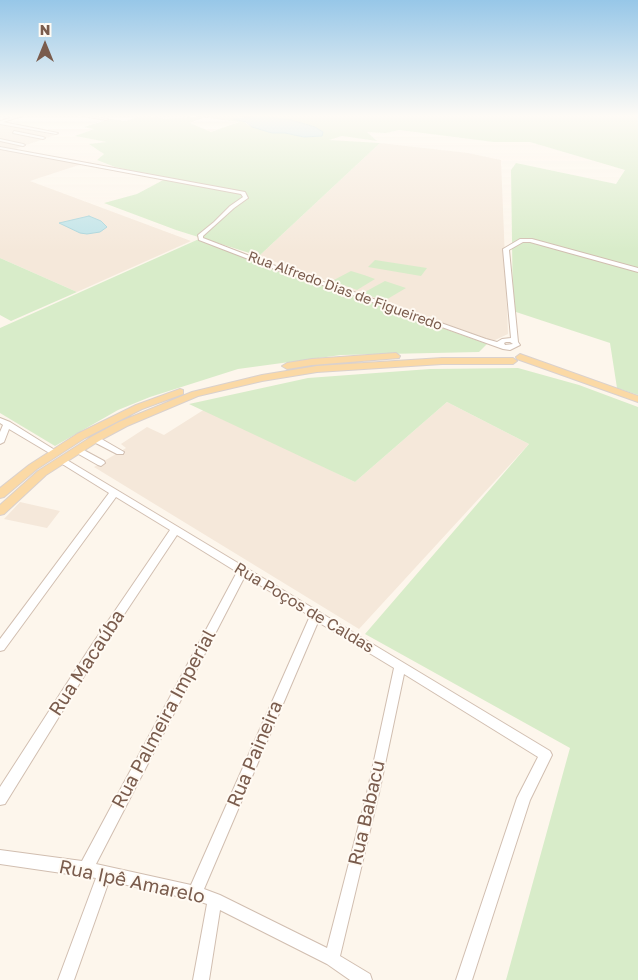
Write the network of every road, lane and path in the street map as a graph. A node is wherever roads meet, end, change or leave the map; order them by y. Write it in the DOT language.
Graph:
graph roads {
  1 [pos="68,161"];
  2 [pos="638,270"];
  3 [pos="516,343"];
  4 [pos="504,346"];
  5 [pos="516,358"];
  6 [pos="638,399"];
  7 [pos="119,421"];
  8 [pos="4,422"];
  9 [pos="95,439"];
  10 [pos="0,442"];
  11 [pos="78,450"];
  12 [pos="120,452"];
  13 [pos="58,456"];
  14 [pos="101,464"];
  15 [pos="114,493"];
  16 [pos="0,494"];
  17 [pos="0,510"];
  18 [pos="176,529"];
  19 [pos="243,570"];
  20 [pos="316,615"];
  21 [pos="0,647"];
  22 [pos="400,666"];
  23 [pos="546,755"];
  24 [pos="0,799"];
  25 [pos="0,857"];
  26 [pos="86,869"];
  27 [pos="105,873"];
  28 [pos="195,893"];
  29 [pos="215,900"];
  30 [pos="332,959"];
  31 [pos="66,980"];
  32 [pos="201,980"];
  33 [pos="364,980"];
  34 [pos="464,980"];
  1 -- 4 [label="street, Rua Alfredo Dias de Figueiredo"];
  2 -- 3 [label="street"];
  3 -- 4 [label="street"];
  3 -- 5 [label="street"];
  4 -- 5 [label="street"];
  5 -- 6 [label="main road"];
  5 -- 7 [label="main road"];
  7 -- 9 [label="main road"];
  7 -- 13 [label="main road"];
  8 -- 10 [label="street"];
  8 -- 13 [label="street, Rua Poços de Caldas"];
  9 -- 11 [label="main road"];
  9 -- 12 [label="street"];
  11 -- 13 [label="main road"];
  11 -- 14 [label="street"];
  13 -- 15 [label="street, Rua Poços de Caldas"];
  13 -- 16 [label="main road"];
  13 -- 17 [label="main road"];
  15 -- 18 [label="street, Rua Poços de Caldas"];
  15 -- 21 [label="street"];
  18 -- 19 [label="street, Rua Poços de Caldas"];
  18 -- 24 [label="street, Rua Macaúba"];
  19 -- 20 [label="street, Rua Poços de Caldas"];
  19 -- 26 [label="street, Rua Palmeira Imperial"];
  20 -- 22 [label="street, Rua Poços de Caldas"];
  20 -- 28 [label="street, Rua Paineira"];
  22 -- 23 [label="street, Rua Poços de Caldas"];
  22 -- 30 [label="street, Rua Babacu"];
  23 -- 34 [label="street"];
  25 -- 26 [label="street, Rua Ipê Amarelo"];
  26 -- 27 [label="street, Rua Ipê Amarelo"];
  27 -- 28 [label="street, Rua Ipê Amarelo"];
  27 -- 31 [label="street"];
  28 -- 29 [label="street, Rua Ipê Amarelo"];
  29 -- 30 [label="street, Rua Ipê Amarelo"];
  29 -- 32 [label="street"];
  30 -- 33 [label="street, Rua Ipê Amarelo"];
}
